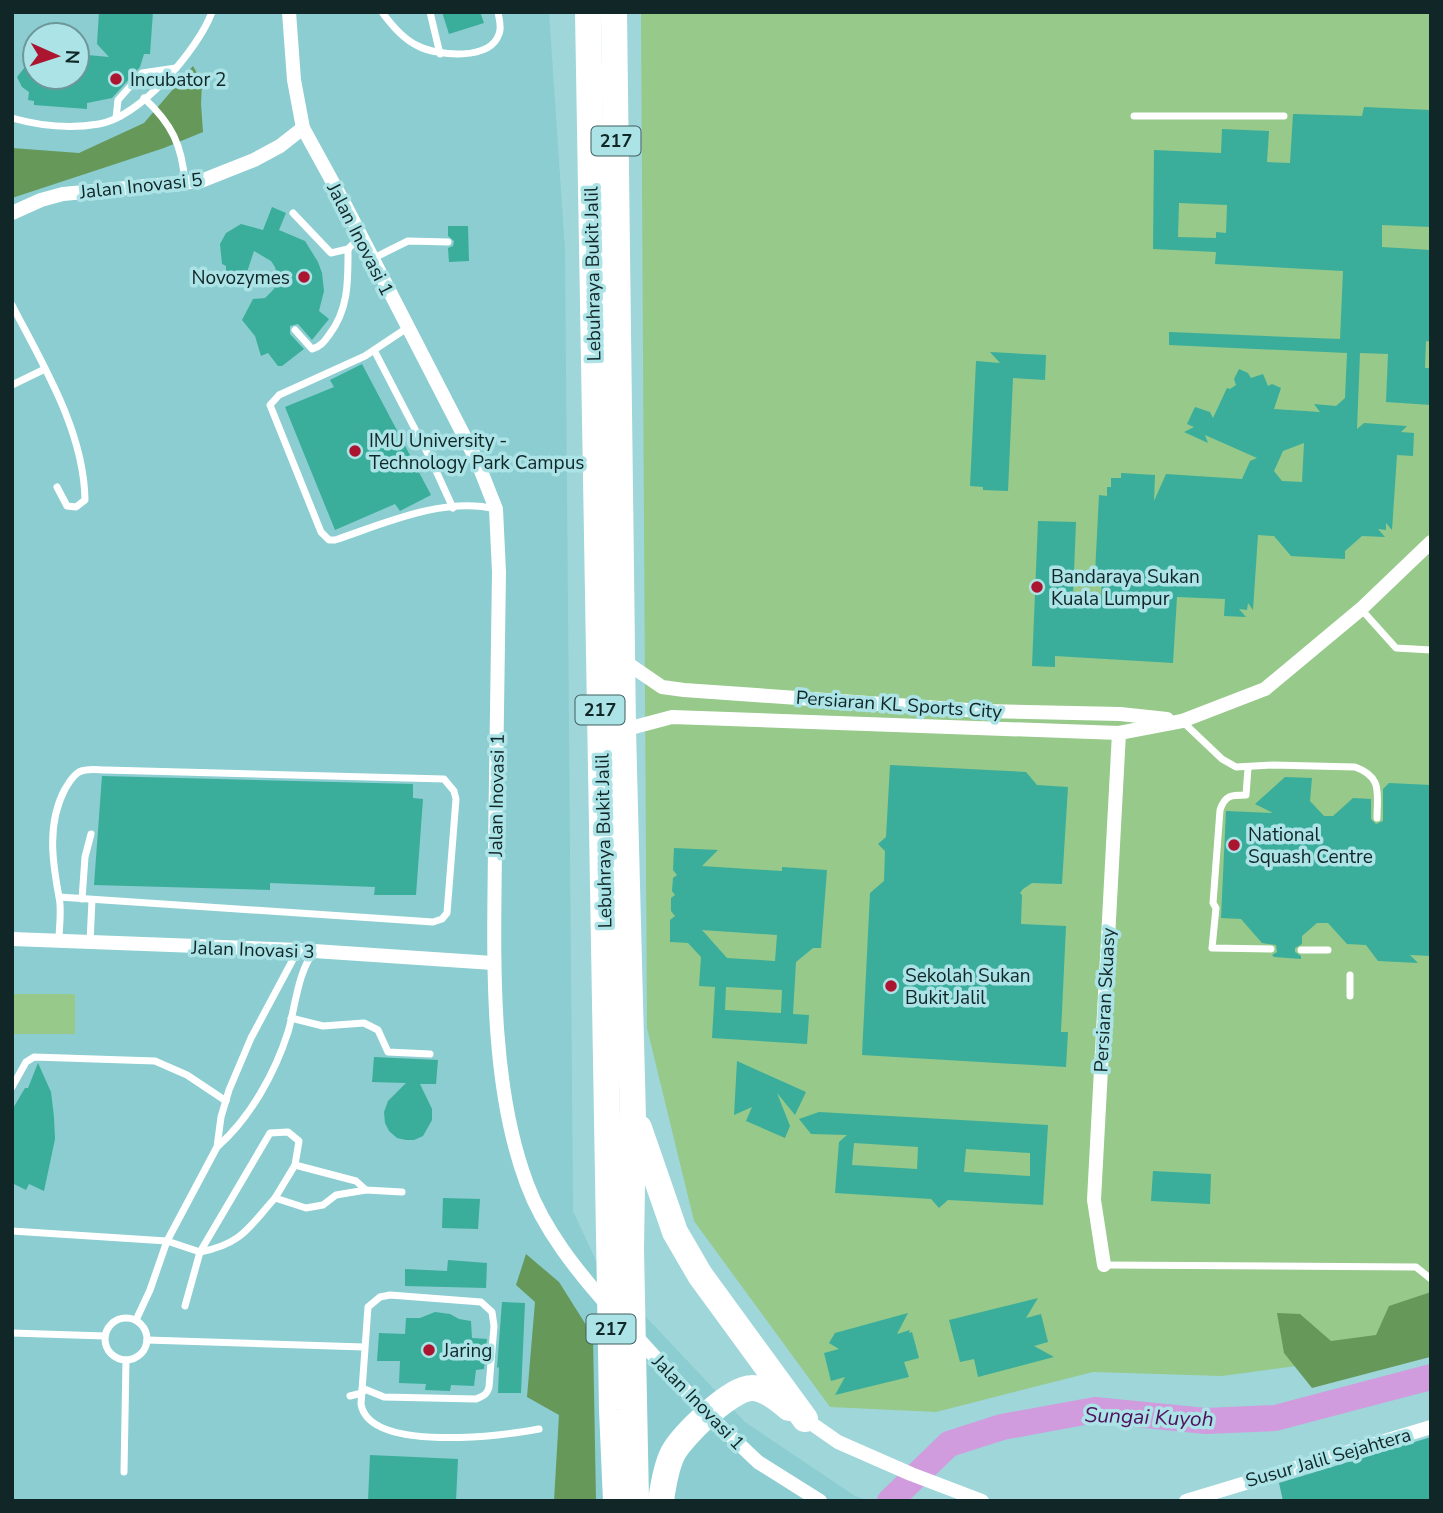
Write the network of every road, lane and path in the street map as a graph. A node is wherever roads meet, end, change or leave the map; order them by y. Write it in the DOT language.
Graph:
graph roads {
  1 [pos="212,12"];
  2 [pos="289,12"];
  3 [pos="382,12"];
  4 [pos="430,12"];
  5 [pos="498,12"];
  6 [pos="587,12"];
  7 [pos="614,12"];
  8 [pos="440,54"];
  9 [pos="176,68"];
  10 [pos="144,98"];
  11 [pos="1134,116"];
  12 [pos="1284,116"];
  13 [pos="12,118"];
  14 [pos="116,118"];
  15 [pos="303,128"];
  16 [pos="185,183"];
  17 [pos="12,213"];
  18 [pos="293,213"];
  19 [pos="360,237"];
  20 [pos="448,242"];
  21 [pos="348,249"];
  22 [pos="372,259"];
  23 [pos="12,304"];
  24 [pos="407,328"];
  25 [pos="295,330"];
  26 [pos="374,350"];
  27 [pos="45,369"];
  28 [pos="12,386"];
  29 [pos="57,487"];
  30 [pos="453,508"];
  31 [pos="496,509"];
  32 [pos="1431,542"];
  33 [pos="1361,609"];
  34 [pos="1431,650"];
  35 [pos="624,660"];
  36 [pos="854,702"];
  37 [pos="1120,714"];
  38 [pos="1182,721"];
  39 [pos="853,723"];
  40 [pos="623,730"];
  41 [pos="1119,733"];
  42 [pos="1248,768"];
  43 [pos="1377,818"];
  44 [pos="91,834"];
  45 [pos="60,897"];
  46 [pos="82,899"];
  47 [pos="92,900"];
  48 [pos="12,939"];
  49 [pos="59,941"];
  50 [pos="90,943"];
  51 [pos="1271,949"];
  52 [pos="299,950"];
  53 [pos="1301,950"];
  54 [pos="1328,950"];
  55 [pos="315,951"];
  56 [pos="494,963"];
  57 [pos="1350,975"];
  58 [pos="1350,996"];
  59 [pos="291,1018"];
  60 [pos="430,1054"];
  61 [pos="12,1087"];
  62 [pos="226,1101"];
  63 [pos="633,1118"];
  64 [pos="217,1147"];
  65 [pos="295,1165"];
  66 [pos="366,1190"];
  67 [pos="402,1192"];
  68 [pos="275,1198"];
  69 [pos="12,1231"];
  70 [pos="167,1241"];
  71 [pos="620,1248"];
  72 [pos="200,1252"];
  73 [pos="1104,1265"];
  74 [pos="1431,1279"];
  75 [pos="185,1306"];
  76 [pos="136,1320"];
  77 [pos="12,1333"];
  78 [pos="105,1336"];
  79 [pos="147,1340"];
  80 [pos="364,1347"];
  81 [pos="126,1360"];
  82 [pos="362,1391"];
  83 [pos="350,1395"];
  84 [pos="622,1410"];
  85 [pos="805,1419"];
  86 [pos="1431,1427"];
  87 [pos="539,1429"];
  88 [pos="124,1472"];
  89 [pos="616,1501"];
  90 [pos="636,1501"];
  91 [pos="661,1501"];
  92 [pos="820,1501"];
  93 [pos="982,1501"];
  94 [pos="1186,1501"];
  1 -- 9 [label="lane"];
  2 -- 15 [label="street, Jalan Inovasi 1"];
  3 -- 8 [label="lane"];
  4 -- 8 [label="lane"];
  5 -- 8 [label="lane"];
  6 -- 71 [label="highway, Lebuhraya Bukit Jalil / 217"];
  7 -- 35 [label="highway, Lebuhraya Bukit Jalil / 217"];
  9 -- 10 [label="lane"];
  9 -- 14 [label="lane"];
  10 -- 14 [label="lane"];
  10 -- 16 [label="lane"];
  11 -- 12 [label="lane"];
  13 -- 14 [label="lane"];
  15 -- 16 [label="street, Jalan Inovasi 5"];
  15 -- 19 [label="street, Jalan Inovasi 1"];
  16 -- 17 [label="street, Jalan Inovasi 5"];
  18 -- 21 [label="lane"];
  19 -- 21 [label="lane"];
  19 -- 22 [label="street, Jalan Inovasi 1"];
  20 -- 22 [label="lane"];
  21 -- 25 [label="lane"];
  22 -- 24 [label="street, Jalan Inovasi 1"];
  23 -- 27 [label="lane"];
  24 -- 26 [label="lane"];
  24 -- 31 [label="street, Jalan Inovasi 1"];
  26 -- 30 [label="lane"];
  26 -- 30 [label="lane"];
  27 -- 28 [label="lane"];
  27 -- 29 [label="lane"];
  30 -- 31 [label="lane"];
  31 -- 56 [label="street, Jalan Inovasi 1"];
  32 -- 33 [label="street, Persiaran KL Sports City"];
  33 -- 34 [label="lane"];
  33 -- 38 [label="street, Persiaran KL Sports City"];
  35 -- 36 [label="street, Persiaran KL Sports City"];
  35 -- 40 [label="highway, Lebuhraya Bukit Jalil / 217"];
  36 -- 37 [label="street, Persiaran KL Sports City"];
  36 -- 39 [label="lane"];
  37 -- 38 [label="street, Persiaran KL Sports City"];
  37 -- 41 [label="lane"];
  38 -- 41 [label="street, Persiaran KL Sports City"];
  38 -- 42 [label="lane"];
  39 -- 40 [label="street, Persiaran KL Sports City"];
  39 -- 41 [label="street, Persiaran KL Sports City"];
  40 -- 63 [label="highway, Lebuhraya Bukit Jalil / 217"];
  41 -- 73 [label="street, Persiaran Skuasy"];
  42 -- 43 [label="lane"];
  42 -- 51 [label="lane"];
  44 -- 46 [label="lane"];
  45 -- 46 [label="lane"];
  45 -- 47 [label="lane"];
  45 -- 49 [label="lane"];
  46 -- 47 [label="lane"];
  47 -- 50 [label="lane"];
  48 -- 49 [label="street, Jalan Inovasi 3"];
  49 -- 50 [label="street, Jalan Inovasi 3"];
  50 -- 52 [label="street, Jalan Inovasi 3"];
  52 -- 55 [label="street, Jalan Inovasi 3"];
  52 -- 62 [label="lane"];
  53 -- 54 [label="lane"];
  55 -- 56 [label="street, Jalan Inovasi 3"];
  55 -- 59 [label="lane"];
  56 -- 92 [label="street, Jalan Inovasi 1"];
  57 -- 58 [label="lane"];
  59 -- 60 [label="lane"];
  59 -- 64 [label="lane"];
  61 -- 62 [label="lane"];
  62 -- 64 [label="lane"];
  63 -- 71 [label="highway, Lebuhraya Bukit Jalil / 217"];
  63 -- 85 [label="highway"];
  64 -- 70 [label="lane"];
  65 -- 66 [label="lane"];
  65 -- 68 [label="lane"];
  65 -- 72 [label="lane"];
  66 -- 67 [label="lane"];
  66 -- 68 [label="lane"];
  68 -- 72 [label="lane"];
  69 -- 70 [label="lane"];
  70 -- 72 [label="lane"];
  70 -- 76 [label="lane"];
  71 -- 84 [label="highway, Lebuhraya Bukit Jalil / 217"];
  72 -- 75 [label="lane"];
  73 -- 74 [label="lane"];
  76 -- 78 [label="lane"];
  76 -- 79 [label="lane"];
  77 -- 78 [label="lane"];
  78 -- 81 [label="lane"];
  79 -- 80 [label="lane"];
  79 -- 81 [label="lane"];
  80 -- 82 [label="lane"];
  80 -- 82 [label="lane"];
  81 -- 88 [label="lane"];
  82 -- 83 [label="lane"];
  82 -- 87 [label="lane"];
  84 -- 89 [label="highway, Lebuhraya Bukit Jalil / 217"];
  84 -- 90 [label="highway, Lebuhraya Bukit Jalil / 217"];
  85 -- 91 [label="highway"];
  85 -- 93 [label="street"];
  86 -- 94 [label="street, Susur Jalil Sejahtera"];
}
